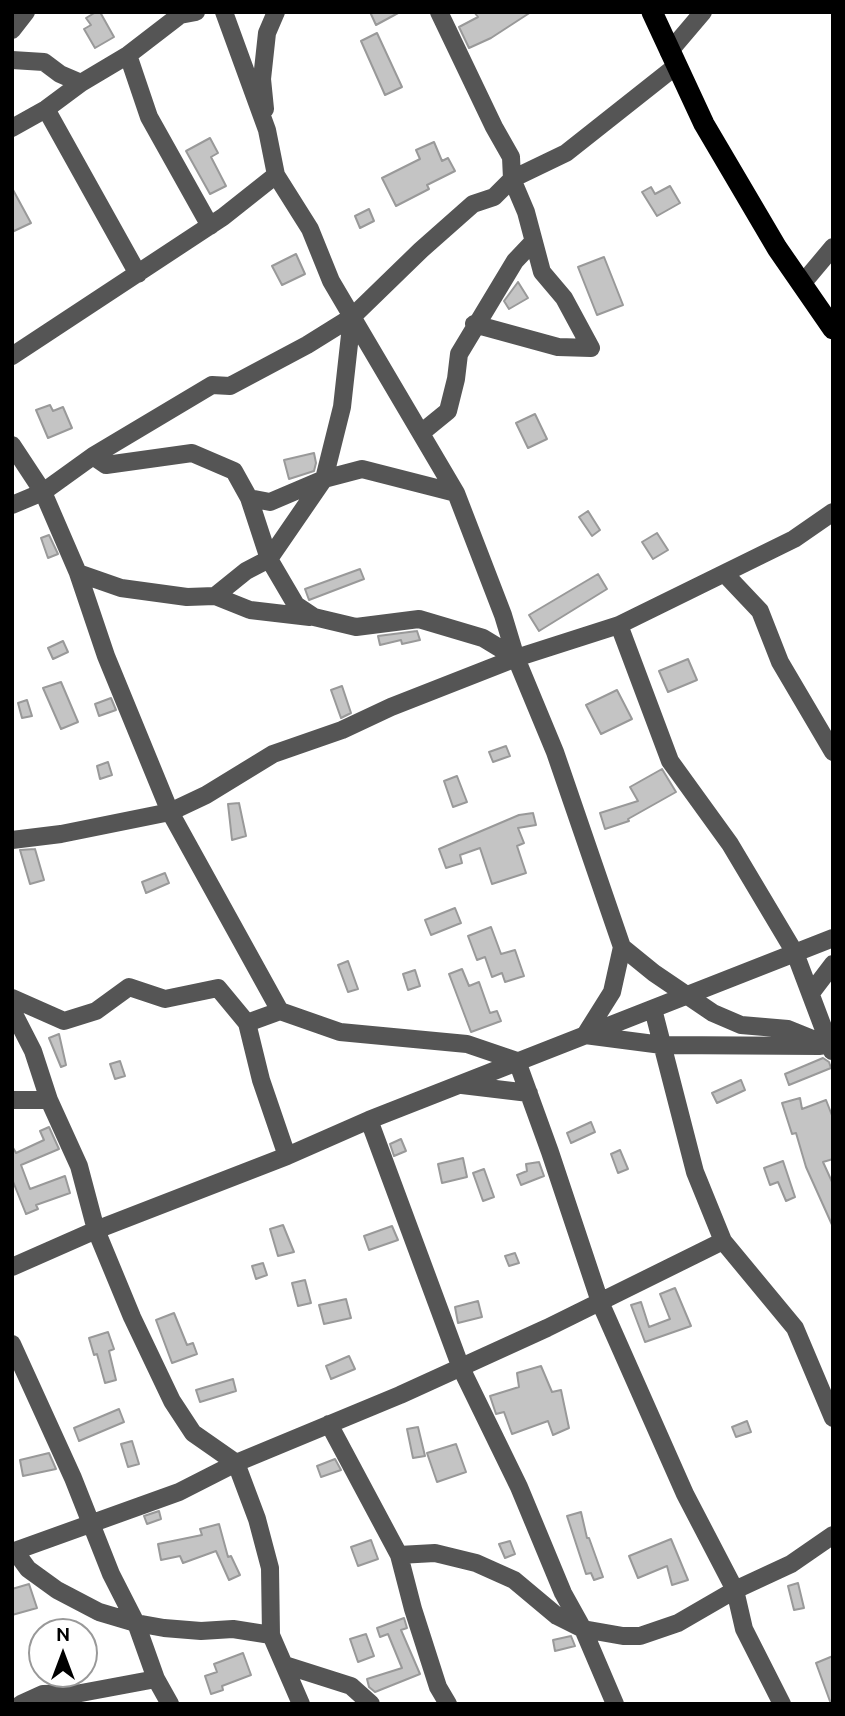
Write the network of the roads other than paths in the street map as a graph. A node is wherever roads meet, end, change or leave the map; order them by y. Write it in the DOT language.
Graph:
graph roads {
  1 [pos="26,12"];
  2 [pos="224,12"];
  3 [pos="276,12"];
  4 [pos="439,12"];
  5 [pos="703,12"];
  6 [pos="185,13"];
  7 [pos="651,17"];
  8 [pos="12,30"];
  9 [pos="128,55"];
  10 [pos="672,59"];
  11 [pos="12,60"];
  12 [pos="81,83"];
  13 [pos="46,109"];
  14 [pos="12,128"];
  15 [pos="267,130"];
  16 [pos="276,176"];
  17 [pos="512,179"];
  18 [pos="211,226"];
  19 [pos="533,242"];
  20 [pos="833,247"];
  21 [pos="138,274"];
  22 [pos="802,284"];
  23 [pos="352,317"];
  24 [pos="474,324"];
  25 [pos="833,329"];
  26 [pos="12,356"];
  27 [pos="421,433"];
  28 [pos="12,445"];
  29 [pos="93,456"];
  30 [pos="324,479"];
  31 [pos="43,492"];
  32 [pos="457,493"];
  33 [pos="249,498"];
  34 [pos="12,505"];
  35 [pos="833,512"];
  36 [pos="269,559"];
  37 [pos="78,573"];
  38 [pos="725,574"];
  39 [pos="215,597"];
  40 [pos="314,617"];
  41 [pos="619,625"];
  42 [pos="516,658"];
  43 [pos="833,752"];
  44 [pos="170,812"];
  45 [pos="12,840"];
  46 [pos="833,938"];
  47 [pos="622,947"];
  48 [pos="795,953"];
  49 [pos="833,964"];
  50 [pos="811,993"];
  51 [pos="687,995"];
  52 [pos="12,998"];
  53 [pos="653,1009"];
  54 [pos="12,1010"];
  55 [pos="280,1011"];
  56 [pos="247,1023"];
  57 [pos="585,1035"];
  58 [pos="662,1045"];
  59 [pos="832,1049"];
  60 [pos="517,1061"];
  61 [pos="458,1084"];
  62 [pos="529,1093"];
  63 [pos="12,1100"];
  64 [pos="49,1100"];
  65 [pos="369,1120"];
  66 [pos="288,1156"];
  67 [pos="96,1230"];
  68 [pos="723,1241"];
  69 [pos="12,1267"];
  70 [pos="600,1302"];
  71 [pos="12,1344"];
  72 [pos="461,1368"];
  73 [pos="833,1418"];
  74 [pos="329,1424"];
  75 [pos="236,1463"];
  76 [pos="91,1523"];
  77 [pos="833,1535"];
  78 [pos="12,1552"];
  79 [pos="399,1555"];
  80 [pos="734,1590"];
  81 [pos="136,1623"];
  82 [pos="583,1629"];
  83 [pos="271,1635"];
  84 [pos="285,1665"];
  85 [pos="156,1679"];
  86 [pos="22,1704"];
  87 [pos="170,1704"];
  88 [pos="301,1704"];
  89 [pos="371,1704"];
  90 [pos="448,1704"];
  91 [pos="615,1704"];
  92 [pos="782,1704"];
  1 -- 8 [label="street"];
  2 -- 15 [label="street"];
  3 -- 15 [label="street"];
  4 -- 17 [label="street"];
  5 -- 10 [label="street"];
  6 -- 9 [label="street"];
  7 -- 10 [label="highway"];
  9 -- 12 [label="street"];
  9 -- 18 [label="street"];
  10 -- 17 [label="street"];
  10 -- 22 [label="highway"];
  11 -- 12 [label="street"];
  12 -- 13 [label="street"];
  13 -- 14 [label="street"];
  13 -- 21 [label="street"];
  15 -- 16 [label="street"];
  16 -- 18 [label="street"];
  16 -- 23 [label="street"];
  17 -- 19 [label="street"];
  17 -- 23 [label="street"];
  18 -- 21 [label="street"];
  19 -- 24 [label="street"];
  19 -- 24 [label="street"];
  20 -- 22 [label="street"];
  21 -- 26 [label="street"];
  22 -- 25 [label="highway"];
  23 -- 27 [label="street"];
  23 -- 29 [label="street"];
  23 -- 30 [label="street"];
  24 -- 27 [label="street"];
  27 -- 32 [label="street"];
  28 -- 31 [label="street"];
  29 -- 31 [label="street"];
  29 -- 33 [label="street"];
  30 -- 32 [label="street"];
  30 -- 33 [label="street"];
  30 -- 36 [label="street"];
  31 -- 34 [label="street"];
  31 -- 37 [label="street"];
  32 -- 42 [label="street"];
  33 -- 36 [label="street"];
  35 -- 38 [label="street"];
  36 -- 39 [label="street"];
  36 -- 40 [label="street"];
  37 -- 39 [label="street"];
  37 -- 44 [label="street"];
  38 -- 41 [label="street"];
  38 -- 43 [label="street"];
  39 -- 40 [label="street"];
  40 -- 42 [label="street"];
  41 -- 42 [label="street"];
  41 -- 48 [label="street"];
  42 -- 44 [label="street"];
  42 -- 47 [label="street"];
  44 -- 45 [label="street"];
  44 -- 55 [label="street"];
  46 -- 48 [label="street"];
  47 -- 51 [label="street"];
  47 -- 57 [label="street"];
  48 -- 50 [label="street"];
  48 -- 51 [label="street"];
  49 -- 50 [label="street"];
  50 -- 59 [label="street"];
  51 -- 53 [label="street"];
  51 -- 59 [label="street"];
  52 -- 56 [label="street"];
  53 -- 57 [label="street"];
  53 -- 58 [label="street"];
  54 -- 64 [label="street"];
  55 -- 56 [label="street"];
  55 -- 60 [label="street"];
  56 -- 66 [label="street"];
  57 -- 58 [label="street"];
  57 -- 60 [label="street"];
  58 -- 59 [label="street"];
  58 -- 68 [label="street"];
  60 -- 61 [label="street"];
  60 -- 62 [label="street"];
  61 -- 62 [label="street"];
  61 -- 65 [label="street"];
  62 -- 70 [label="street"];
  63 -- 64 [label="street"];
  64 -- 67 [label="street"];
  65 -- 66 [label="street"];
  65 -- 72 [label="street"];
  66 -- 67 [label="street"];
  67 -- 69 [label="street"];
  67 -- 75 [label="street"];
  68 -- 70 [label="street"];
  68 -- 73 [label="street"];
  70 -- 72 [label="street"];
  70 -- 80 [label="street"];
  71 -- 76 [label="street"];
  72 -- 74 [label="street"];
  72 -- 82 [label="street"];
  74 -- 75 [label="street"];
  74 -- 79 [label="street"];
  75 -- 76 [label="street"];
  75 -- 83 [label="street"];
  76 -- 78 [label="street"];
  76 -- 81 [label="street"];
  77 -- 80 [label="street"];
  78 -- 81 [label="street"];
  79 -- 82 [label="street"];
  79 -- 90 [label="street"];
  80 -- 82 [label="street"];
  80 -- 92 [label="street"];
  81 -- 83 [label="street"];
  81 -- 85 [label="street"];
  82 -- 91 [label="street"];
  83 -- 84 [label="street"];
  84 -- 88 [label="street"];
  84 -- 89 [label="street"];
  85 -- 86 [label="street"];
  85 -- 87 [label="street"];
}
